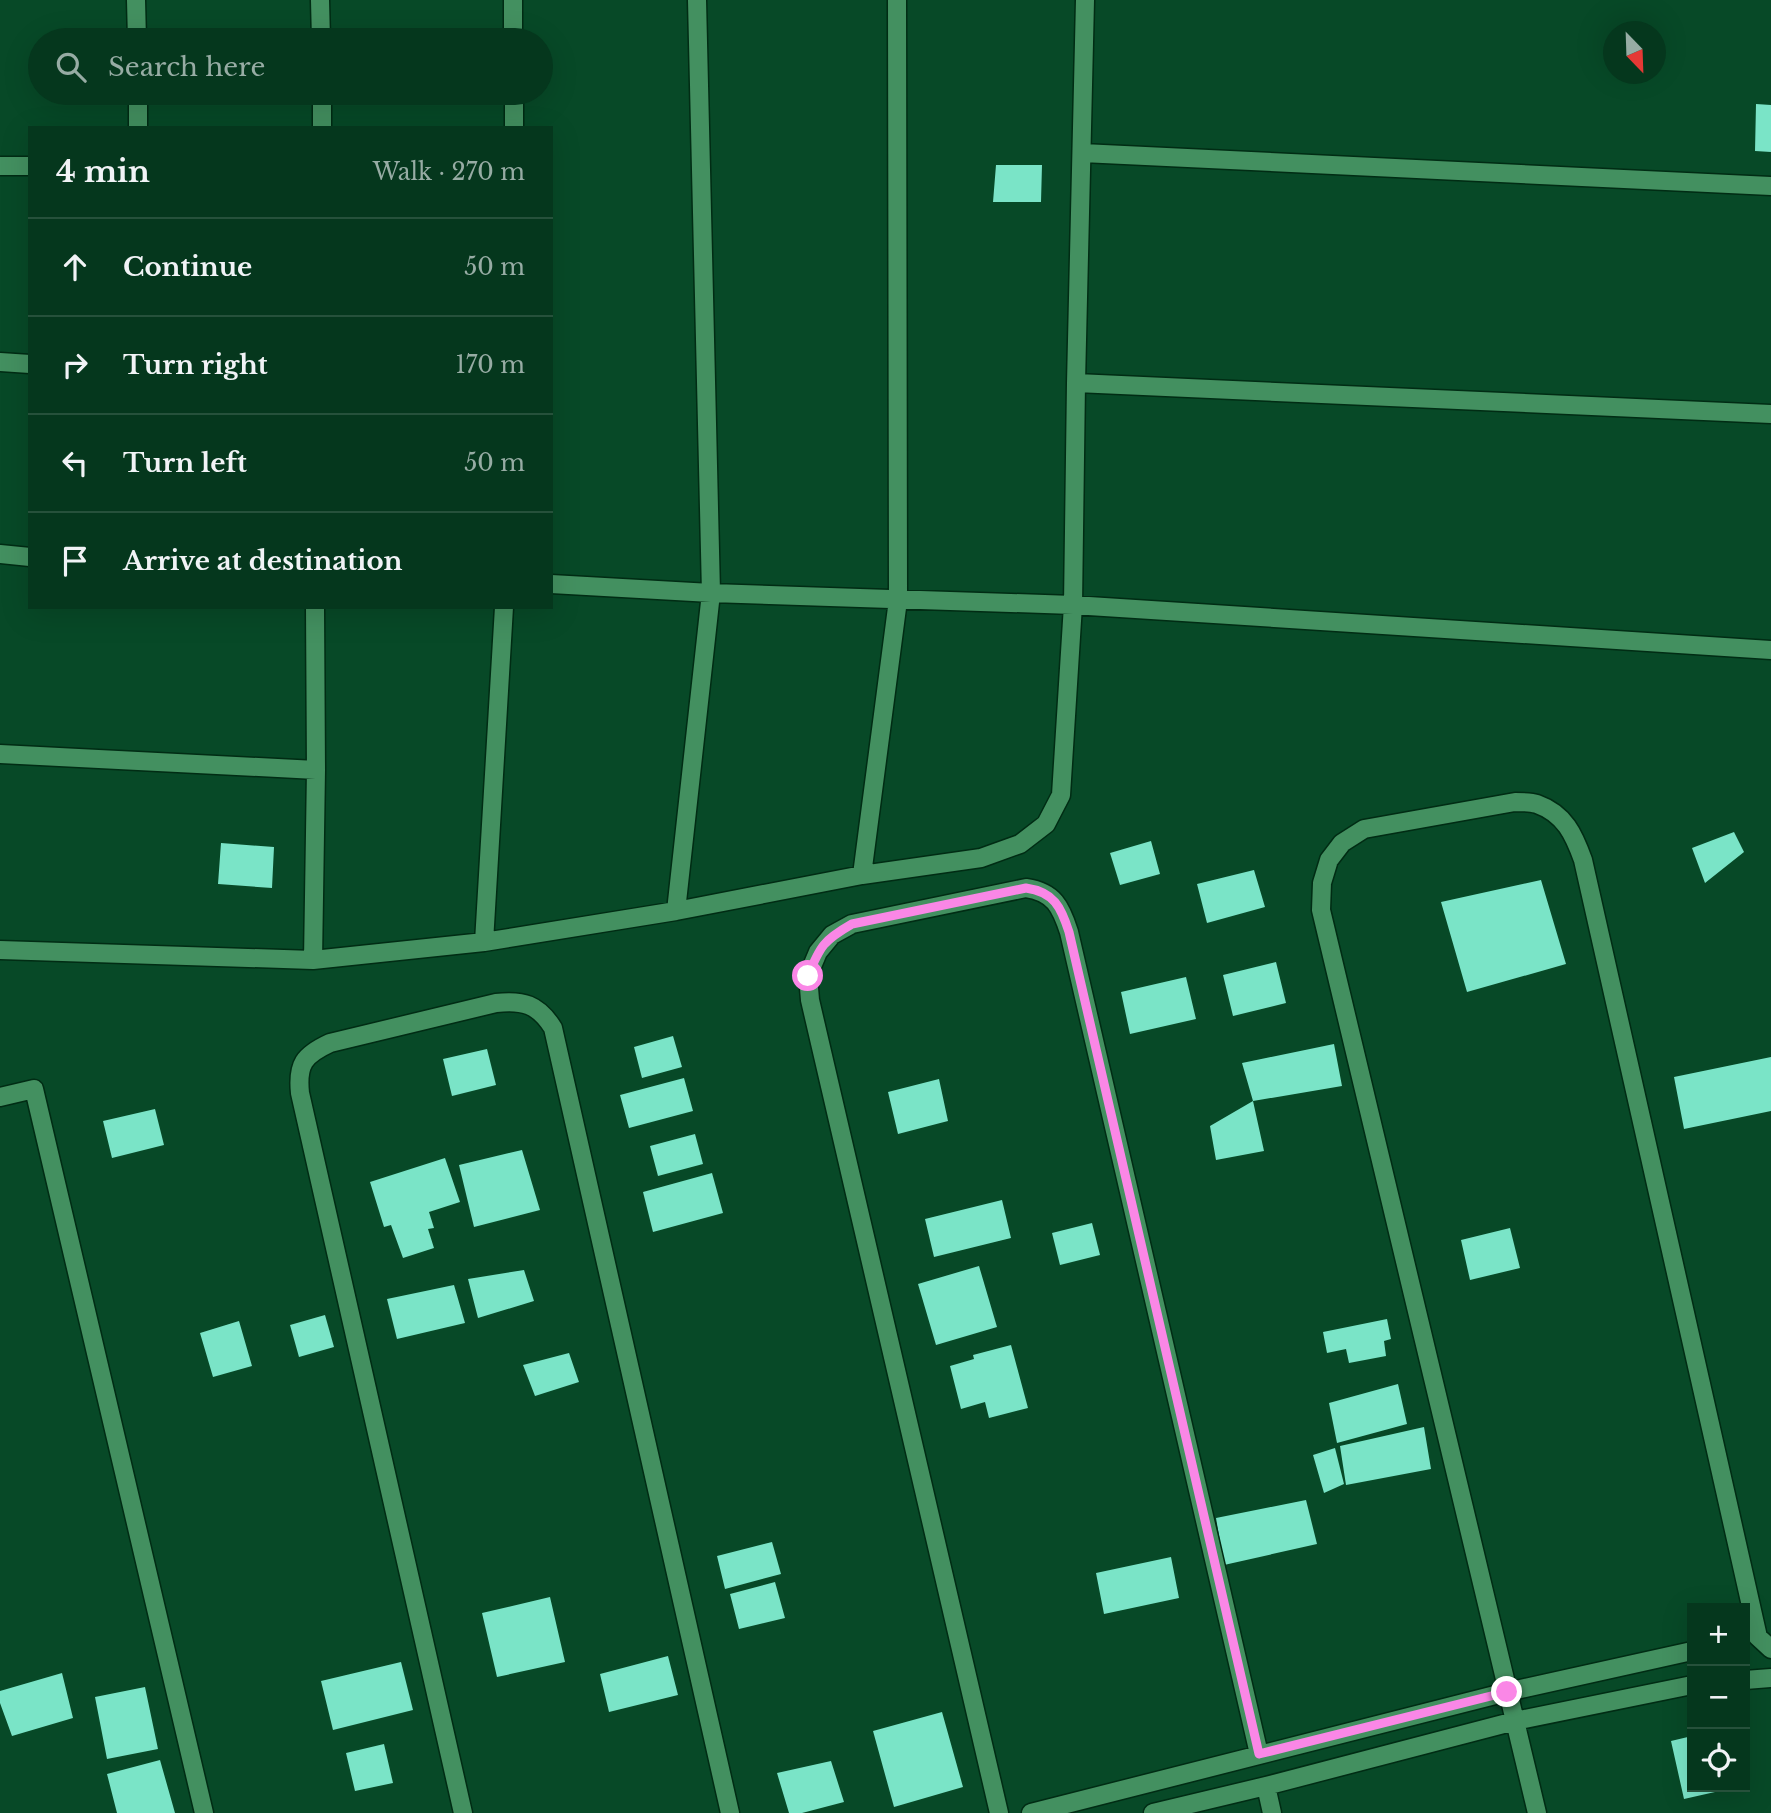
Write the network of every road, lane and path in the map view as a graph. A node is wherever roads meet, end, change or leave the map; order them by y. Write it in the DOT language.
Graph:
graph roads {
  1 [pos="136,0"];
  2 [pos="320,0"];
  3 [pos="513,0"];
  4 [pos="697,0"];
  5 [pos="897,0"];
  6 [pos="1085,0"];
  7 [pos="137,28"];
  8 [pos="321,28"];
  9 [pos="513,28"];
  10 [pos="138,105"];
  11 [pos="321,105"];
  12 [pos="514,105"];
  13 [pos="138,126"];
  14 [pos="322,126"];
  15 [pos="514,126"];
  16 [pos="1082,153"];
  17 [pos="0,166"];
  18 [pos="28,166"];
  19 [pos="1771,186"];
  20 [pos="0,362"];
  21 [pos="28,364"];
  22 [pos="1076,383"];
  23 [pos="1771,414"];
  24 [pos="0,554"];
  25 [pos="28,556"];
  26 [pos="553,584"];
  27 [pos="711,593"];
  28 [pos="898,600"];
  29 [pos="1073,605"];
  30 [pos="315,609"];
  31 [pos="504,609"];
  32 [pos="1771,650"];
  33 [pos="0,754"];
  34 [pos="316,770"];
  35 [pos="862,875"];
  36 [pos="676,911"];
  37 [pos="484,942"];
  38 [pos="0,950"];
  39 [pos="313,960"];
  40 [pos="0,1097"];
  41 [pos="1761,1640"];
  42 [pos="1687,1652"];
  43 [pos="1771,1678"];
  44 [pos="1750,1680"];
  45 [pos="1687,1686"];
  46 [pos="1507,1692"];
  47 [pos="1515,1721"];
  48 [pos="1259,1754"];
  49 [pos="1266,1786"];
  50 [pos="204,1813"];
  51 [pos="463,1813"];
  52 [pos="730,1813"];
  53 [pos="999,1813"];
  54 [pos="1031,1813"];
  55 [pos="1153,1813"];
  56 [pos="1272,1813"];
  57 [pos="1537,1813"];
  1 -- 7 [label="street"];
  2 -- 8 [label="street"];
  3 -- 9 [label="street"];
  4 -- 27 [label="street"];
  5 -- 28 [label="street"];
  6 -- 16 [label="street"];
  10 -- 13 [label="street"];
  11 -- 14 [label="street"];
  12 -- 15 [label="street"];
  16 -- 19 [label="street"];
  16 -- 22 [label="street"];
  17 -- 18 [label="street"];
  20 -- 21 [label="street"];
  22 -- 23 [label="street"];
  22 -- 29 [label="street"];
  24 -- 25 [label="street"];
  26 -- 27 [label="street"];
  27 -- 28 [label="street"];
  27 -- 36 [label="street"];
  28 -- 29 [label="street"];
  28 -- 35 [label="street"];
  29 -- 32 [label="street"];
  29 -- 35 [label="street"];
  30 -- 34 [label="street"];
  31 -- 37 [label="street"];
  33 -- 34 [label="street"];
  34 -- 39 [label="street"];
  35 -- 36 [label="street"];
  36 -- 37 [label="street"];
  37 -- 39 [label="street"];
  38 -- 39 [label="street"];
  40 -- 50 [label="street"];
  41 -- 46 [label="street"];
  42 -- 46 [label="street"];
  43 -- 44 [label="street"];
  45 -- 47 [label="street"];
  46 -- 47 [label="street"];
  46 -- 48 [label="street"];
  47 -- 49 [label="street"];
  47 -- 57 [label="street"];
  48 -- 53 [label="street"];
  48 -- 54 [label="street"];
  49 -- 55 [label="street"];
  49 -- 56 [label="street"];
  51 -- 52 [label="street"];
}
